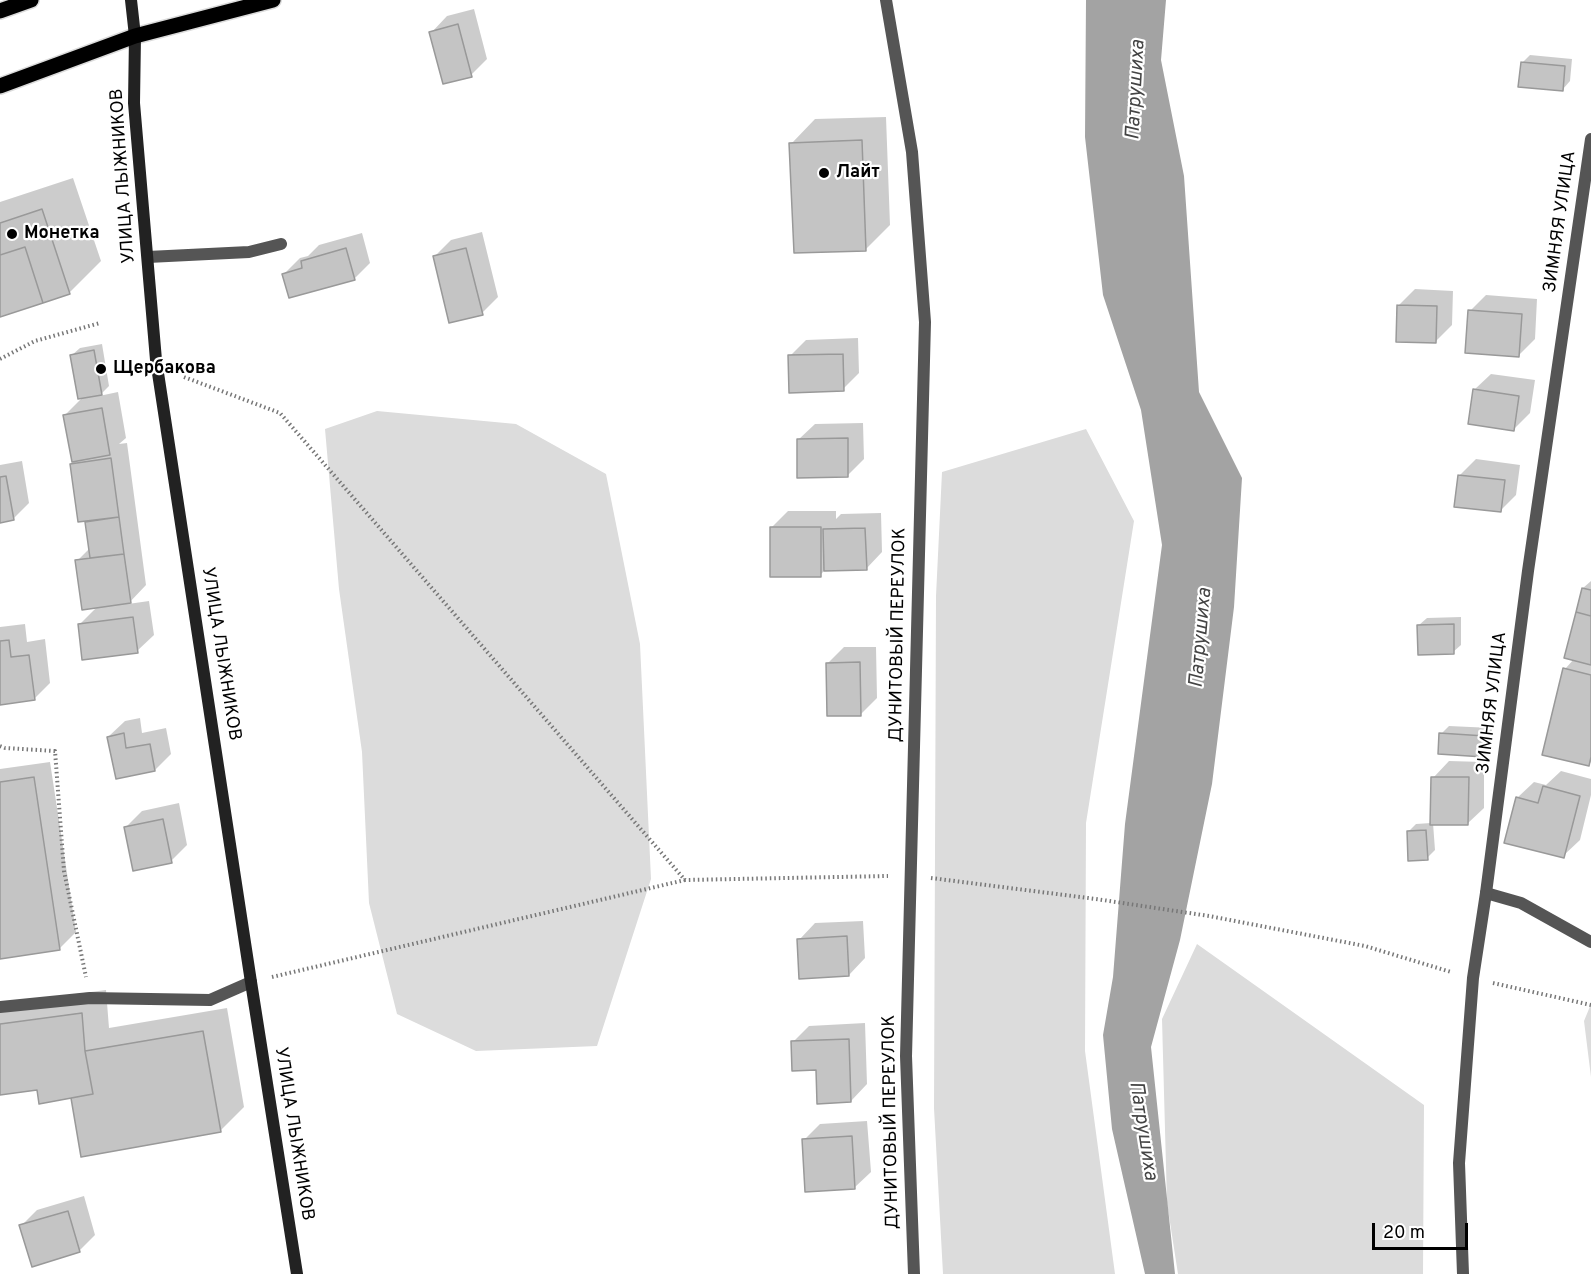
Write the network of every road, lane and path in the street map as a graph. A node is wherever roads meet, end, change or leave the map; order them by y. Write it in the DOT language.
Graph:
graph roads {
  1 [pos="31,0"];
  2 [pos="131,0"];
  3 [pos="273,0"];
  4 [pos="886,0"];
  5 [pos="0,11"];
  6 [pos="135,36"];
  7 [pos="0,86"];
  8 [pos="1591,139"];
  9 [pos="281,244"];
  10 [pos="148,257"];
  11 [pos="100,323"];
  12 [pos="0,359"];
  13 [pos="184,377"];
  14 [pos="0,746"];
  15 [pos="911,875"];
  16 [pos="685,880"];
  17 [pos="1486,893"];
  18 [pos="1591,942"];
  19 [pos="1473,978"];
  20 [pos="251,982"];
  21 [pos="90,998"];
  22 [pos="1591,1005"];
  23 [pos="0,1006"];
  24 [pos="297,1274"];
  25 [pos="914,1274"];
  26 [pos="1463,1274"];
  1 -- 5 [label="main road"];
  2 -- 6 [label="main road, УЛИЦА ЛЫЖНИКОВ"];
  3 -- 6 [label="main road"];
  4 -- 15 [label="street, ДУНИТОВЫЙ ПЕРЕУЛОК"];
  6 -- 7 [label="main road"];
  6 -- 10 [label="main road, УЛИЦА ЛЫЖНИКОВ"];
  8 -- 17 [label="street, ЗИМНЯЯ УЛИЦА"];
  9 -- 10 [label="street"];
  10 -- 20 [label="main road, УЛИЦА ЛЫЖНИКОВ"];
  11 -- 12 [label="path"];
  13 -- 16 [label="path"];
  14 -- 21 [label="path"];
  15 -- 16 [label="path"];
  15 -- 19 [label="path"];
  15 -- 25 [label="street, ДУНИТОВЫЙ ПЕРЕУЛОК"];
  16 -- 20 [label="path"];
  17 -- 18 [label="street"];
  17 -- 19 [label="street, ЗИМНЯЯ УЛИЦА"];
  19 -- 22 [label="path"];
  19 -- 26 [label="street, ЗИМНЯЯ УЛИЦА"];
  20 -- 21 [label="street"];
  20 -- 24 [label="main road, УЛИЦА ЛЫЖНИКОВ"];
  21 -- 23 [label="street"];
}
